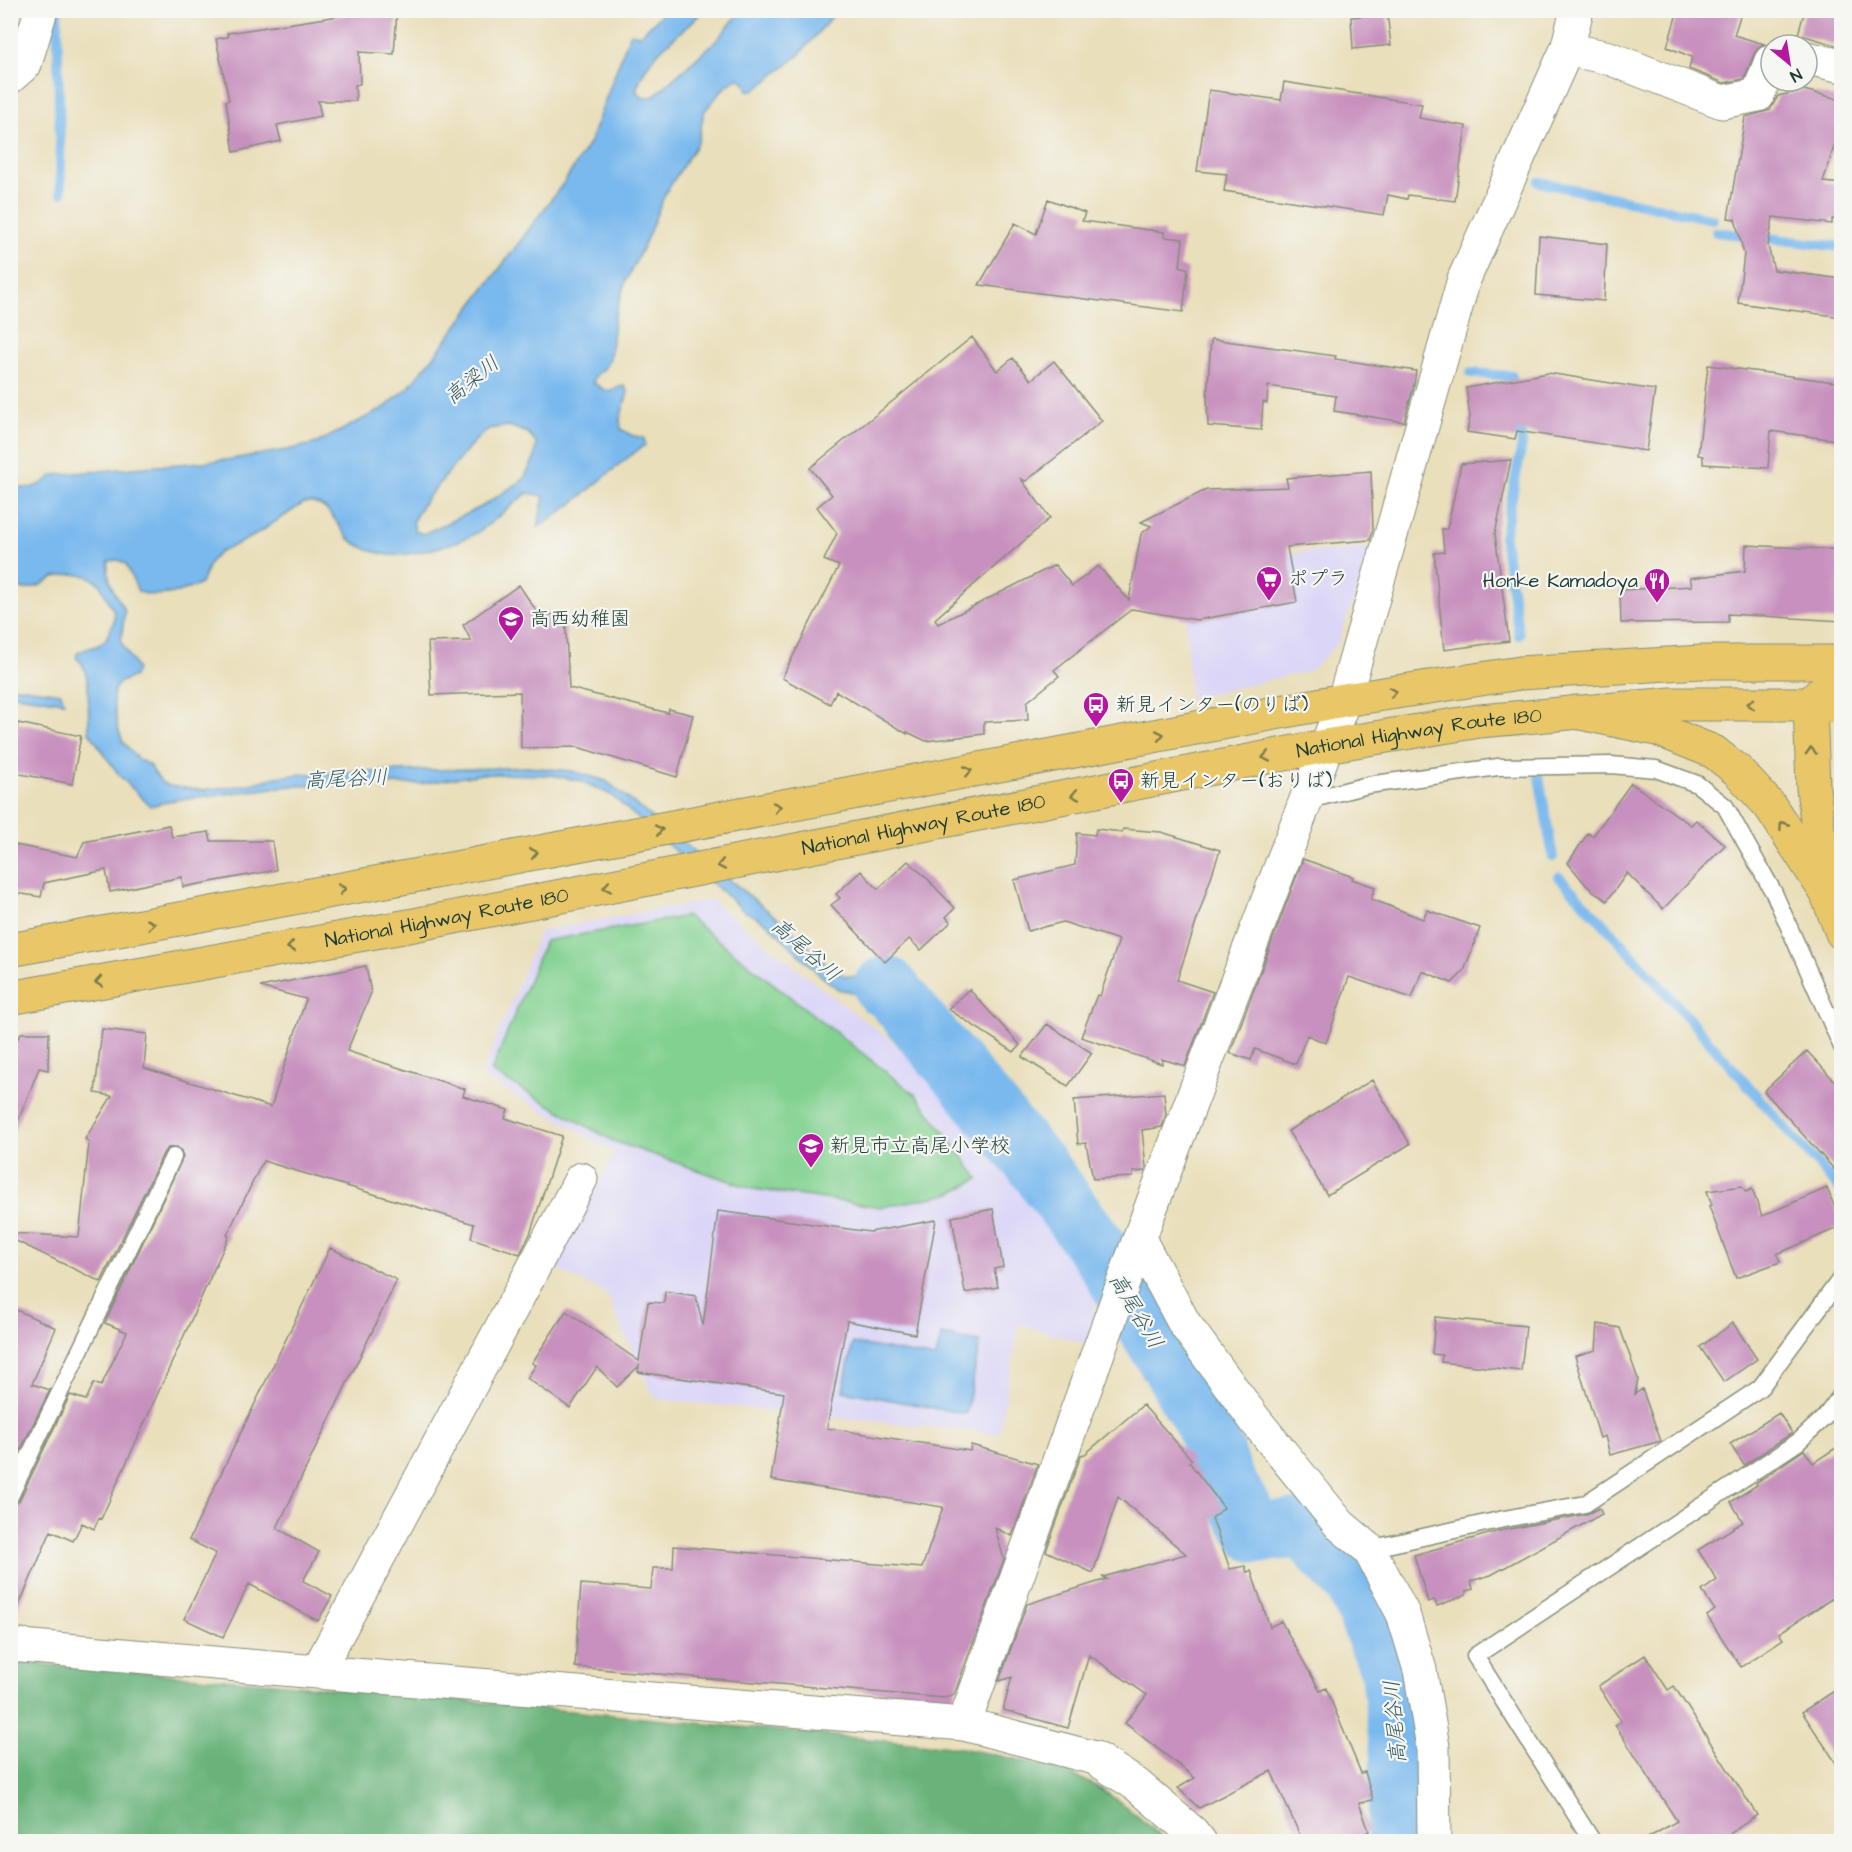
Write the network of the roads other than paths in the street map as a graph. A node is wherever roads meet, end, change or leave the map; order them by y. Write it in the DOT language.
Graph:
graph roads {
  1 [pos="41,10"];
  2 [pos="1577,10"];
  3 [pos="1567,49"];
  4 [pos="1819,61"];
  5 [pos="1842,66"];
  6 [pos="10,77"];
  7 [pos="1759,92"];
  8 [pos="1842,662"];
  9 [pos="1842,672"];
  10 [pos="1344,700"];
  11 [pos="1810,704"];
  12 [pos="1842,706"];
  13 [pos="1576,712"];
  14 [pos="1325,746"];
  15 [pos="1304,801"];
  16 [pos="1826,892"];
  17 [pos="1842,933"];
  18 [pos="10,950"];
  19 [pos="10,998"];
  20 [pos="1842,1047"];
  21 [pos="173,1157"];
  22 [pos="580,1179"];
  23 [pos="1135,1251"];
  24 [pos="1842,1277"];
  25 [pos="1842,1394"];
  26 [pos="10,1496"];
  27 [pos="1369,1549"];
  28 [pos="10,1645"];
  29 [pos="317,1672"];
  30 [pos="964,1724"];
  31 [pos="1200,1842"];
  32 [pos="1434,1842"];
  33 [pos="1593,1842"];
  1 -- 6 [label="street"];
  2 -- 3 [label="street"];
  3 -- 7 [label="street"];
  3 -- 10 [label="street"];
  4 -- 5 [label="street"];
  10 -- 8 [label="highway, one-way"];
  9 -- 11 [label="highway"];
  10 -- 14 [label="street"];
  18 -- 10 [label="highway, one-way"];
  11 -- 12 [label="highway, National Highway Route 180"];
  11 -- 13 [label="highway, National Highway Route 180, one-way"];
  16 -- 11 [label="highway, one-way"];
  13 -- 14 [label="highway, National Highway Route 180"];
  16 -- 13 [label="highway, one-way"];
  14 -- 15 [label="street"];
  14 -- 19 [label="highway, National Highway Route 180, one-way"];
  15 -- 20 [label="lane"];
  15 -- 23 [label="street"];
  16 -- 17 [label="highway"];
  21 -- 26 [label="lane"];
  22 -- 29 [label="street"];
  23 -- 27 [label="street"];
  23 -- 30 [label="street"];
  24 -- 27 [label="lane"];
  25 -- 33 [label="lane"];
  27 -- 32 [label="street"];
  28 -- 29 [label="street"];
  29 -- 30 [label="street"];
  30 -- 31 [label="street"];
}
